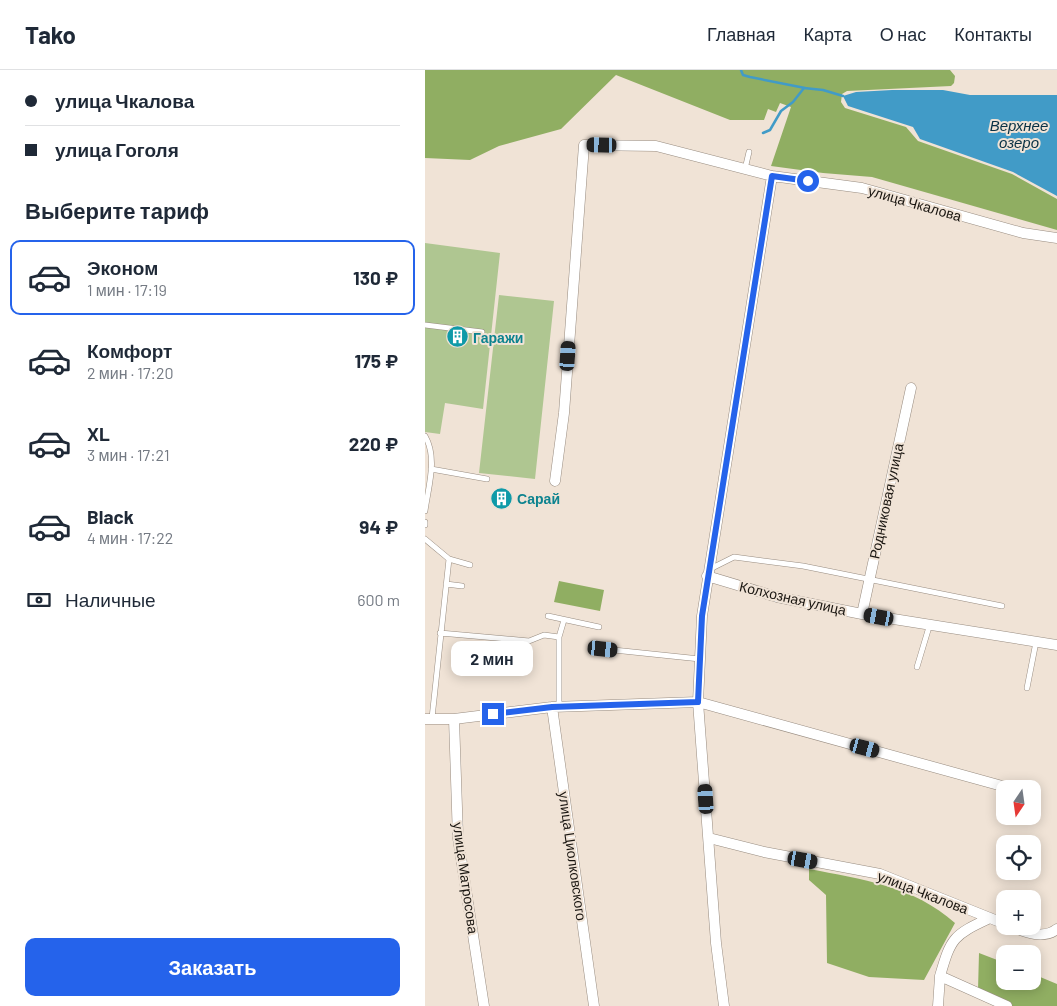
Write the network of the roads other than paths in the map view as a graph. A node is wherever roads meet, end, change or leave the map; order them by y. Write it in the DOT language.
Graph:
graph roads {
  1 [pos="749,152"];
  2 [pos="745,170"];
  3 [pos="772,176"];
  4 [pos="1057,238"];
  5 [pos="425,325"];
  6 [pos="482,332"];
  7 [pos="911,388"];
  8 [pos="425,436"];
  9 [pos="431,469"];
  10 [pos="487,479"];
  11 [pos="555,481"];
  12 [pos="425,511"];
  13 [pos="425,539"];
  14 [pos="449,559"];
  15 [pos="470,565"];
  16 [pos="709,573"];
  17 [pos="870,577"];
  18 [pos="446,584"];
  19 [pos="462,586"];
  20 [pos="1002,606"];
  21 [pos="862,614"];
  22 [pos="548,616"];
  23 [pos="564,620"];
  24 [pos="599,627"];
  25 [pos="929,627"];
  26 [pos="440,633"];
  27 [pos="559,638"];
  28 [pos="1036,642"];
  29 [pos="1057,645"];
  30 [pos="603,649"];
  31 [pos="700,659"];
  32 [pos="917,667"];
  33 [pos="1027,688"];
  34 [pos="698,702"];
  35 [pos="556,707"];
  36 [pos="429,718"];
  37 [pos="454,719"];
  38 [pos="996,784"];
  39 [pos="709,838"];
  40 [pos="990,918"];
  41 [pos="996,920"];
  42 [pos="1057,929"];
  43 [pos="1041,934"];
  44 [pos="940,976"];
  45 [pos="484,1006"];
  46 [pos="594,1006"];
  47 [pos="725,1006"];
  48 [pos="937,1006"];
  49 [pos="1007,1006"];
  1 -- 2 [label="lane"];
  2 -- 3 [label="street, улица Чкалова"];
  2 -- 11 [label="street, улица Чкалова"];
  3 -- 4 [label="street, улица Чкалова"];
  3 -- 16 [label="street"];
  5 -- 6 [label="lane"];
  7 -- 17 [label="street, Родниковая улица"];
  8 -- 9 [label="lane"];
  9 -- 10 [label="lane"];
  9 -- 12 [label="lane"];
  13 -- 14 [label="lane"];
  14 -- 15 [label="lane"];
  14 -- 18 [label="lane"];
  16 -- 17 [label="lane"];
  16 -- 21 [label="street, Колхозная улица"];
  16 -- 31 [label="street"];
  17 -- 20 [label="lane"];
  17 -- 21 [label="street, Родниковая улица"];
  18 -- 19 [label="lane"];
  18 -- 26 [label="lane"];
  21 -- 25 [label="street, Колхозная улица"];
  22 -- 23 [label="lane"];
  23 -- 24 [label="lane"];
  23 -- 27 [label="lane"];
  25 -- 28 [label="street, Колхозная улица"];
  25 -- 32 [label="lane"];
  26 -- 27 [label="lane"];
  26 -- 36 [label="lane"];
  27 -- 35 [label="lane"];
  28 -- 29 [label="street, Колхозная улица"];
  28 -- 33 [label="lane"];
  30 -- 31 [label="lane"];
  31 -- 34 [label="street"];
  34 -- 35 [label="street"];
  34 -- 38 [label="street"];
  34 -- 39 [label="street"];
  35 -- 37 [label="street"];
  35 -- 46 [label="street, улица Циолковского"];
  36 -- 37 [label="street"];
  37 -- 45 [label="street, улица Матросова"];
  39 -- 40 [label="street, улица Чкалова"];
  39 -- 47 [label="street"];
  40 -- 41 [label="street, улица Чкалова"];
  40 -- 44 [label="street"];
  42 -- 43 [label="street"];
  44 -- 48 [label="street"];
  44 -- 49 [label="street"];
}
